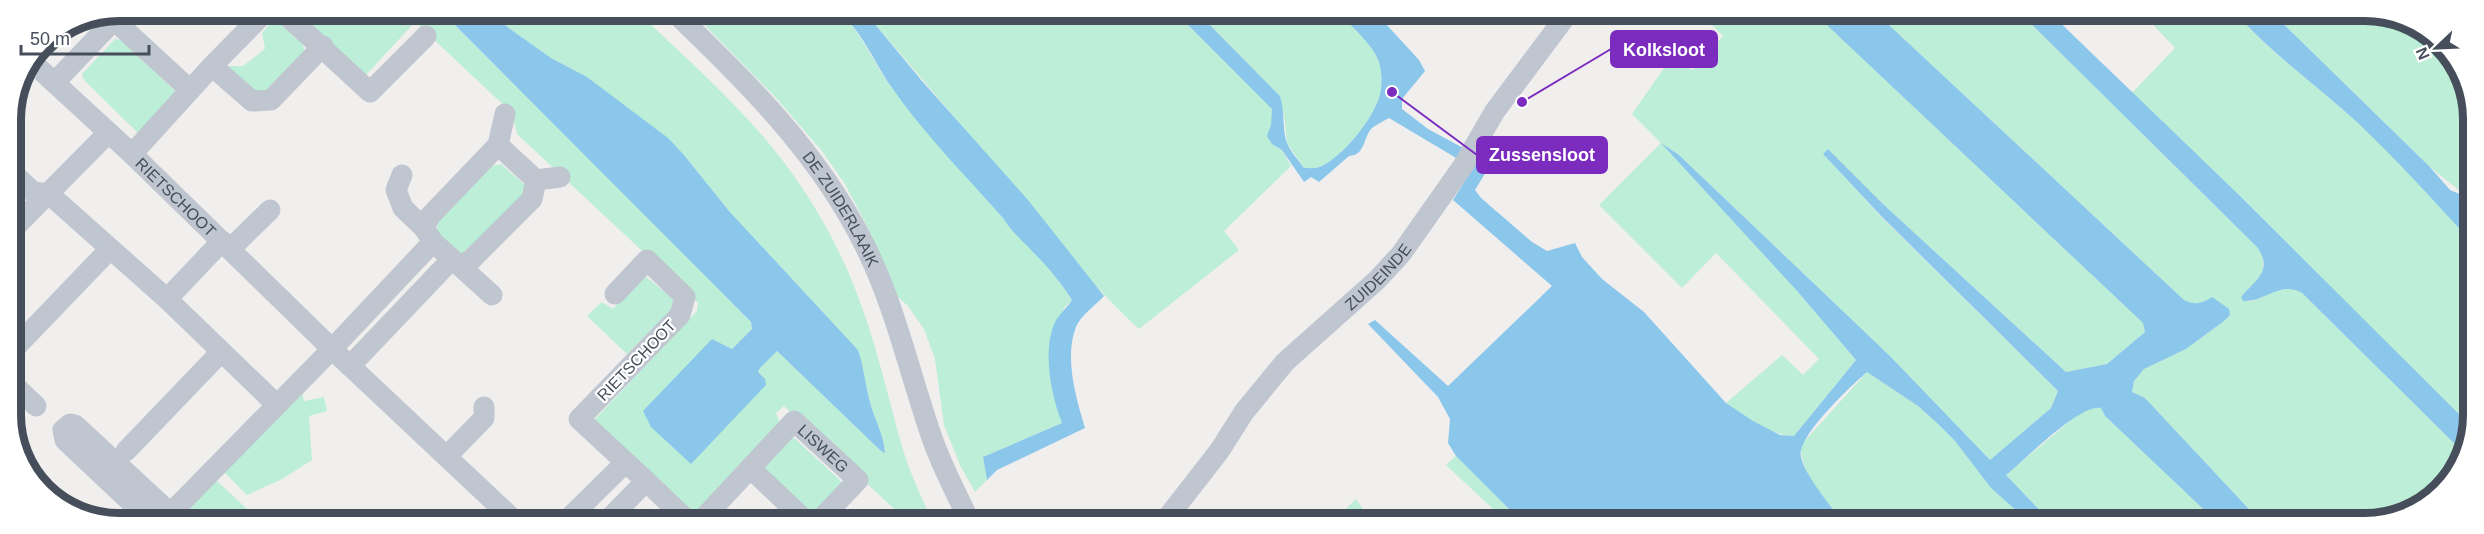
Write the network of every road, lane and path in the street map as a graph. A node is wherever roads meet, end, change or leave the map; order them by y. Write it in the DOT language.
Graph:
graph roads {
  1 [pos="114,21"];
  2 [pos="114,21"];
  3 [pos="256,21"];
  4 [pos="294,21"];
  5 [pos="683,21"];
  6 [pos="1562,21"];
  7 [pos="426,36"];
  8 [pos="323,46"];
  9 [pos="37,66"];
  10 [pos="212,66"];
  11 [pos="55,82"];
  12 [pos="190,90"];
  13 [pos="505,114"];
  14 [pos="108,133"];
  15 [pos="498,145"];
  16 [pos="132,154"];
  17 [pos="402,175"];
  18 [pos="560,177"];
  19 [pos="536,180"];
  20 [pos="21,181"];
  21 [pos="49,194"];
  22 [pos="270,210"];
  23 [pos="21,221"];
  24 [pos="428,235"];
  25 [pos="226,245"];
  26 [pos="110,250"];
  27 [pos="455,263"];
  28 [pos="615,294"];
  29 [pos="492,295"];
  30 [pos="167,299"];
  31 [pos="21,342"];
  32 [pos="332,349"];
  33 [pos="221,352"];
  34 [pos="350,366"];
  35 [pos="21,392"];
  36 [pos="277,405"];
  37 [pos="36,406"];
  38 [pos="484,407"];
  39 [pos="126,451"];
  40 [pos="937,451"];
  41 [pos="448,455"];
  42 [pos="625,463"];
  43 [pos="750,468"];
  44 [pos="646,481"];
  45 [pos="154,513"];
  46 [pos="155,513"];
  47 [pos="167,513"];
  48 [pos="507,513"];
  49 [pos="574,513"];
  50 [pos="615,513"];
  51 [pos="680,513"];
  52 [pos="708,513"];
  53 [pos="798,513"];
  54 [pos="827,513"];
  55 [pos="965,513"];
  56 [pos="977,513"];
  57 [pos="1171,513"];
  1 -- 12 [label="street"];
  2 -- 11 [label="street"];
  3 -- 10 [label="street, RIETSCHOOT"];
  4 -- 8 [label="street"];
  5 -- 40 [label="street, DE ZUIDERLAAIK"];
  6 -- 57 [label="street, ZUIDEINDE"];
  7 -- 8 [label="street"];
  8 -- 10 [label="street"];
  9 -- 11 [label="street, RIETSCHOOT"];
  10 -- 12 [label="street, RIETSCHOOT"];
  11 -- 14 [label="street, RIETSCHOOT"];
  12 -- 16 [label="street, RIETSCHOOT"];
  13 -- 15 [label="street"];
  14 -- 16 [label="street, RIETSCHOOT"];
  14 -- 21 [label="street"];
  15 -- 19 [label="street"];
  15 -- 24 [label="street"];
  16 -- 25 [label="street, RIETSCHOOT"];
  17 -- 24 [label="street"];
  18 -- 19 [label="street"];
  19 -- 27 [label="street"];
  20 -- 21 [label="street"];
  21 -- 23 [label="street"];
  21 -- 26 [label="street"];
  22 -- 25 [label="street, RIETSCHOOT"];
  24 -- 27 [label="street"];
  24 -- 32 [label="street"];
  25 -- 30 [label="street, RIETSCHOOT"];
  25 -- 32 [label="street, RIETSCHOOT"];
  26 -- 30 [label="street"];
  26 -- 31 [label="street"];
  27 -- 29 [label="street"];
  27 -- 34 [label="street"];
  28 -- 42 [label="street, RIETSCHOOT"];
  30 -- 33 [label="street"];
  32 -- 34 [label="street, RIETSCHOOT"];
  32 -- 36 [label="street"];
  33 -- 36 [label="street"];
  33 -- 39 [label="street"];
  34 -- 41 [label="street, RIETSCHOOT"];
  35 -- 37 [label="street"];
  36 -- 47 [label="street"];
  38 -- 41 [label="street"];
  40 -- 55 [label="street, DE ZUIDERLAAIK"];
  40 -- 56 [label="street, DE ZUIDERLAAIK"];
  41 -- 48 [label="street, RIETSCHOOT"];
  42 -- 44 [label="street, RIETSCHOOT"];
  42 -- 49 [label="street"];
  43 -- 52 [label="street, LISWEG"];
  43 -- 53 [label="street"];
  43 -- 54 [label="street, LISWEG"];
  44 -- 50 [label="street"];
  44 -- 51 [label="street"];
  45 -- 46 [label="street"];
}
